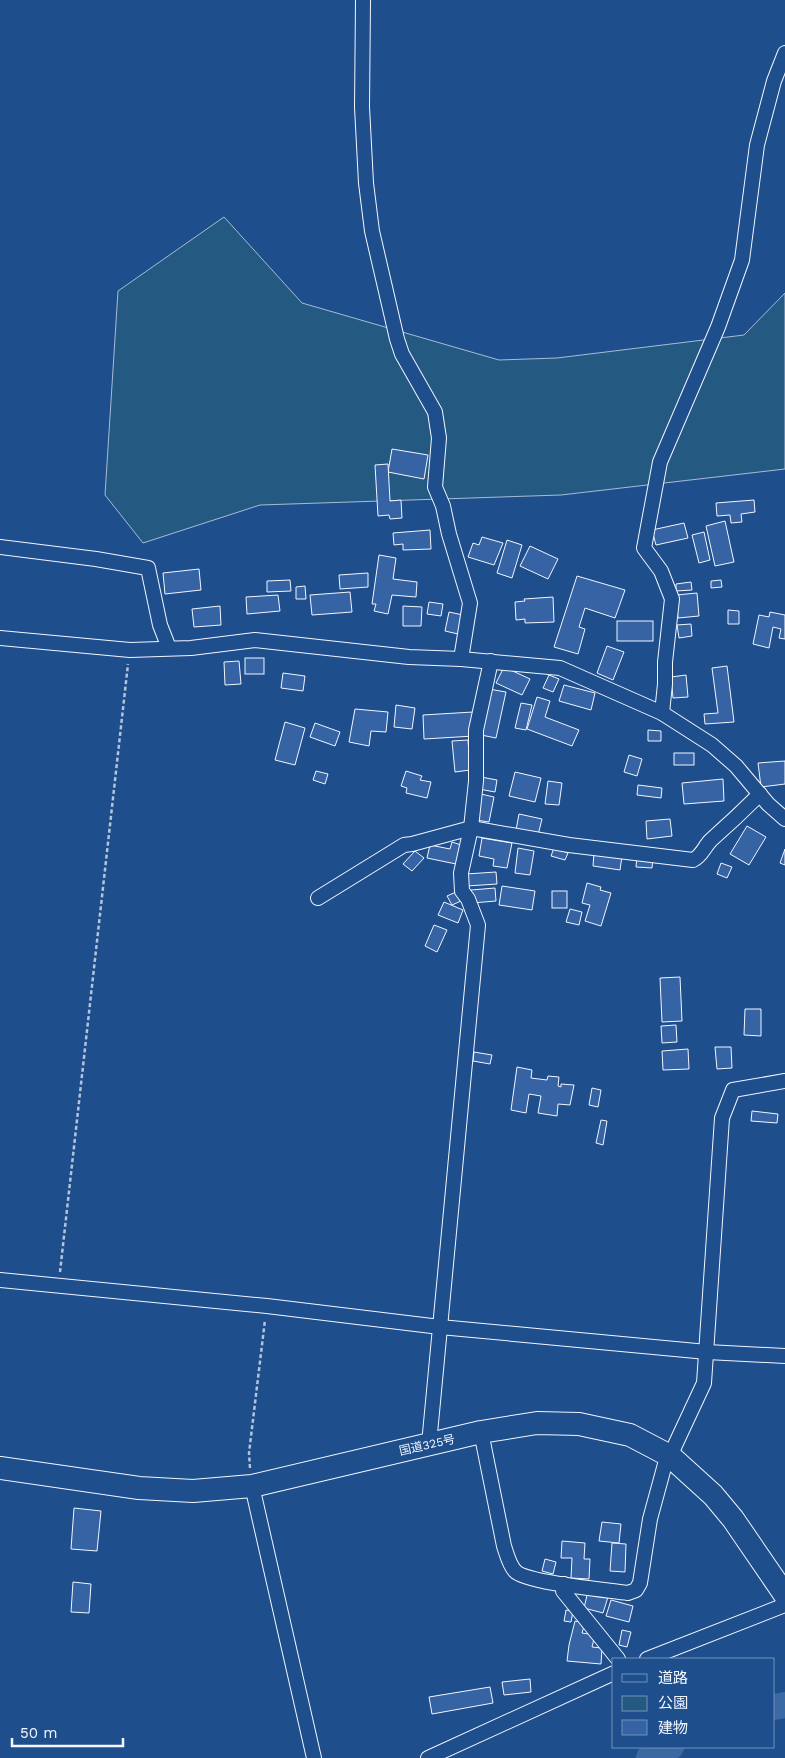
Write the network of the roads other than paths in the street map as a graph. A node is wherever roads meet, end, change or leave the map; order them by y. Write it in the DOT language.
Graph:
graph roads {
  1 [pos="363,0"];
  2 [pos="785,54"];
  3 [pos="0,547"];
  4 [pos="0,638"];
  5 [pos="169,648"];
  6 [pos="462,659"];
  7 [pos="491,661"];
  8 [pos="662,713"];
  9 [pos="760,794"];
  10 [pos="785,819"];
  11 [pos="471,828"];
  12 [pos="318,898"];
  13 [pos="785,1081"];
  14 [pos="0,1280"];
  15 [pos="440,1327"];
  16 [pos="707,1352"];
  17 [pos="785,1356"];
  18 [pos="482,1432"];
  19 [pos="429,1444"];
  20 [pos="670,1456"];
  21 [pos="0,1468"];
  22 [pos="252,1486"];
  23 [pos="564,1584"];
  24 [pos="785,1594"];
  25 [pos="785,1605"];
  26 [pos="617,1658"];
  27 [pos="650,1658"];
  28 [pos="612,1674"];
  29 [pos="314,1758"];
  30 [pos="428,1758"];
  1 -- 6 [label="street"];
  2 -- 8 [label="street"];
  3 -- 5 [label="street"];
  4 -- 5 [label="street"];
  5 -- 6 [label="street"];
  6 -- 7 [label="street"];
  7 -- 8 [label="street"];
  7 -- 11 [label="street"];
  8 -- 9 [label="street"];
  9 -- 10 [label="street"];
  9 -- 11 [label="street"];
  11 -- 12 [label="street"];
  11 -- 15 [label="street"];
  13 -- 16 [label="street"];
  14 -- 15 [label="street"];
  15 -- 16 [label="street"];
  15 -- 19 [label="street"];
  16 -- 17 [label="street"];
  16 -- 20 [label="street"];
  18 -- 19 [label="highway, 国道325号"];
  18 -- 20 [label="highway, 国道325号"];
  18 -- 23 [label="street"];
  19 -- 22 [label="highway, 国道325号"];
  20 -- 23 [label="street"];
  20 -- 24 [label="highway, 国道325号"];
  21 -- 22 [label="highway, 国道325号"];
  22 -- 29 [label="street"];
  23 -- 26 [label="street"];
  25 -- 27 [label="street"];
  28 -- 30 [label="street"];
}
